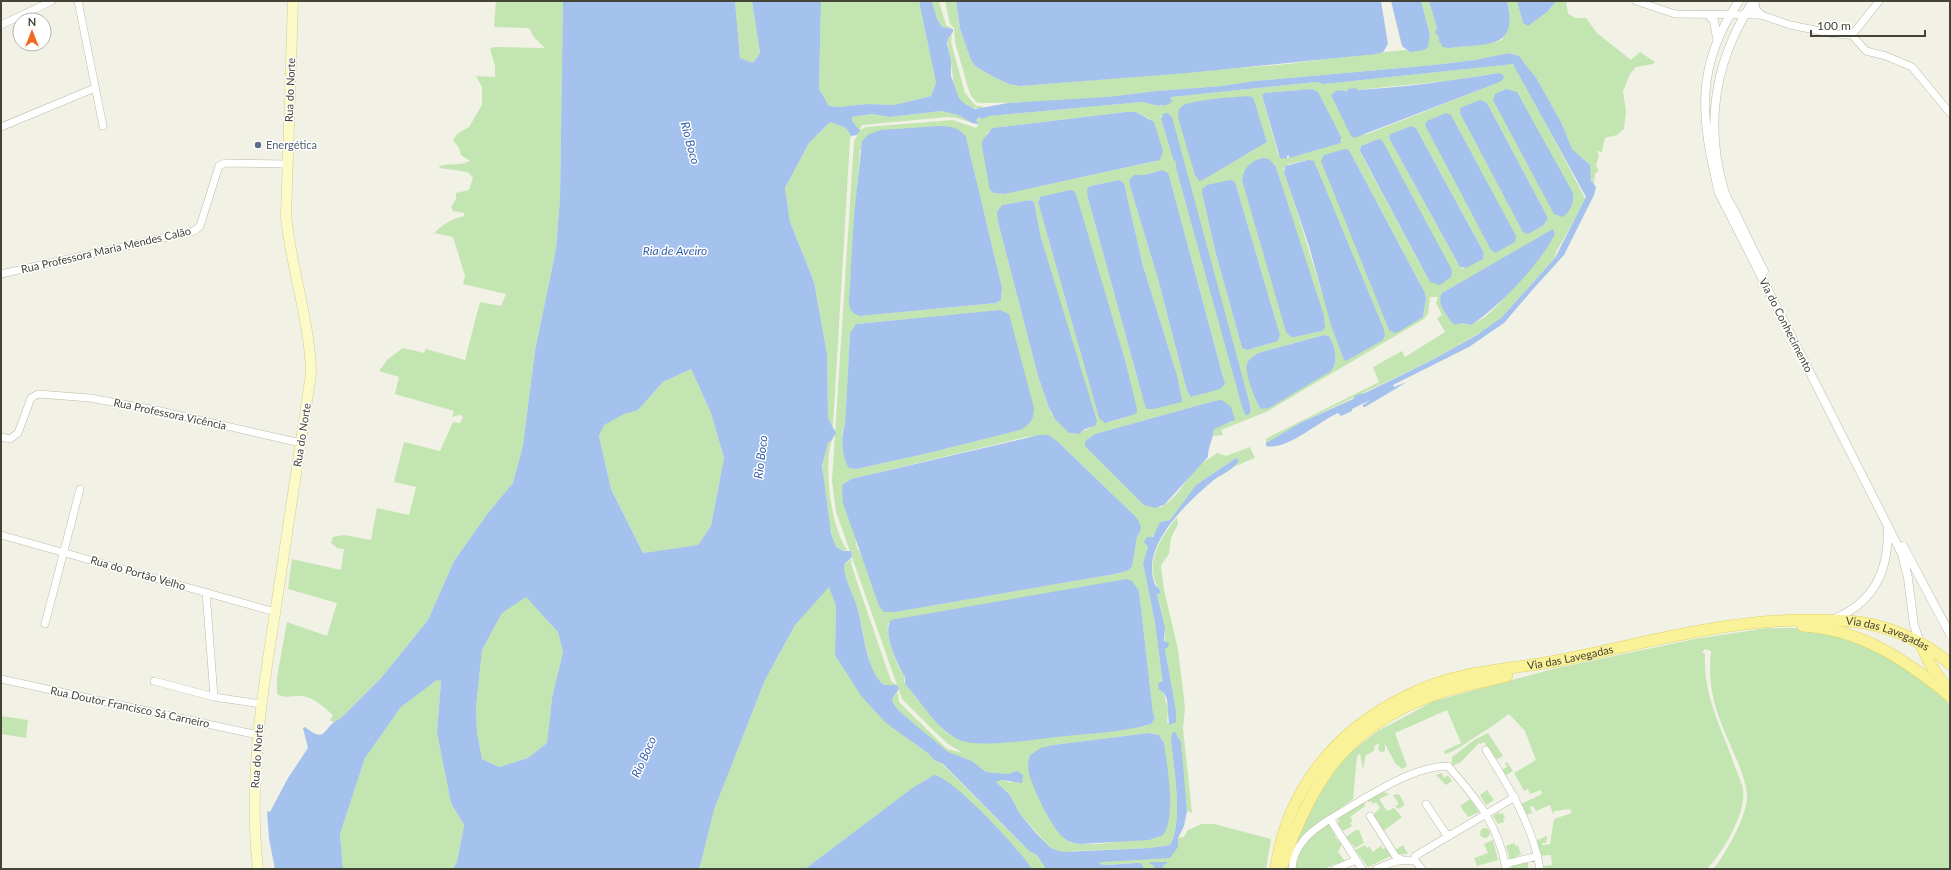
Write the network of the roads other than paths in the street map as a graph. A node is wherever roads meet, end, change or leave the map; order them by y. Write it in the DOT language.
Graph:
graph roads {
  1 [pos="52,1"];
  2 [pos="78,1"];
  3 [pos="293,1"];
  4 [pos="1636,1"];
  5 [pos="1739,1"];
  6 [pos="1754,1"];
  7 [pos="1879,1"];
  8 [pos="1872,4"];
  9 [pos="1709,15"];
  10 [pos="1729,16"];
  11 [pos="1744,16"];
  12 [pos="1761,16"];
  13 [pos="1,25"];
  14 [pos="1852,35"];
  15 [pos="1717,38"];
  16 [pos="95,88"];
  17 [pos="1950,113"];
  18 [pos="103,126"];
  19 [pos="1,127"];
  20 [pos="287,164"];
  21 [pos="1,274"];
  22 [pos="1,437"];
  23 [pos="300,443"];
  24 [pos="80,489"];
  25 [pos="1888,527"];
  26 [pos="1,535"];
  27 [pos="64,553"];
  28 [pos="206,592"];
  29 [pos="275,612"];
  30 [pos="1832,620"];
  31 [pos="45,624"];
  32 [pos="1950,634"];
  33 [pos="1920,643"];
  34 [pos="1950,664"];
  35 [pos="1,679"];
  36 [pos="154,681"];
  37 [pos="1446,691"];
  38 [pos="1950,694"];
  39 [pos="214,697"];
  40 [pos="261,704"];
  41 [pos="1360,725"];
  42 [pos="258,735"];
  43 [pos="1486,750"];
  44 [pos="1515,797"];
  45 [pos="1426,804"];
  46 [pos="1485,814"];
  47 [pos="1370,816"];
  48 [pos="1330,818"];
  49 [pos="1450,835"];
  50 [pos="1288,850"];
  51 [pos="1538,856"];
  52 [pos="1356,860"];
  53 [pos="1403,860"];
  54 [pos="1415,860"];
  55 [pos="1506,867"];
  56 [pos="258,869"];
  57 [pos="1276,869"];
  58 [pos="1282,869"];
  59 [pos="1292,869"];
  60 [pos="1335,869"];
  61 [pos="1362,869"];
  62 [pos="1376,869"];
  63 [pos="1422,869"];
  64 [pos="1540,869"];
  1 -- 13 [label="street"];
  2 -- 16 [label="street"];
  3 -- 20 [label="main road, Rua do Norte"];
  4 -- 9 [label="street"];
  5 -- 10 [label="street, Via do Conhecimento"];
  6 -- 11 [label="street, Via do Conhecimento"];
  6 -- 12 [label="street"];
  7 -- 8 [label="street"];
  8 -- 14 [label="street"];
  9 -- 10 [label="street"];
  9 -- 15 [label="street"];
  10 -- 11 [label="street"];
  10 -- 15 [label="street, Via do Conhecimento"];
  11 -- 12 [label="street"];
  11 -- 32 [label="street, Via do Conhecimento"];
  12 -- 14 [label="street"];
  14 -- 17 [label="street"];
  15 -- 25 [label="street, Via do Conhecimento"];
  16 -- 18 [label="street"];
  16 -- 19 [label="street"];
  20 -- 21 [label="street, Rua Professora Maria Mendes Calão"];
  20 -- 23 [label="main road, Rua do Norte"];
  22 -- 23 [label="street, Rua Professora Vicência"];
  23 -- 29 [label="main road, Rua do Norte"];
  24 -- 27 [label="street"];
  25 -- 30 [label="street"];
  25 -- 33 [label="street, Via do Conhecimento"];
  26 -- 27 [label="street, Rua do Portão Velho"];
  27 -- 28 [label="street, Rua do Portão Velho"];
  27 -- 31 [label="street"];
  28 -- 29 [label="street, Rua do Portão Velho"];
  28 -- 39 [label="street"];
  29 -- 40 [label="main road, Rua do Norte"];
  30 -- 33 [label="main road, Via das Lavegadas"];
  30 -- 41 [label="main road, Via das Lavegadas"];
  33 -- 34 [label="main road, Via das Lavegadas"];
  33 -- 38 [label="main road"];
  35 -- 42 [label="street, Rua Doutor Francisco Sá Carneiro"];
  36 -- 39 [label="street"];
  37 -- 38 [label="main road, Via das Lavegadas"];
  37 -- 41 [label="main road"];
  37 -- 50 [label="main road, Via das Lavegadas"];
  39 -- 40 [label="street"];
  40 -- 42 [label="main road, Rua do Norte"];
  41 -- 50 [label="main road"];
  41 -- 57 [label="main road, Via das Lavegadas"];
  42 -- 56 [label="main road, Rua do Norte"];
  43 -- 44 [label="street"];
  44 -- 46 [label="street"];
  44 -- 51 [label="street"];
  45 -- 49 [label="street"];
  46 -- 48 [label="street"];
  46 -- 49 [label="street"];
  46 -- 55 [label="street"];
  47 -- 53 [label="street"];
  48 -- 52 [label="street"];
  48 -- 59 [label="street"];
  49 -- 54 [label="street"];
  50 -- 58 [label="main road, Via das Lavegadas"];
  51 -- 55 [label="street"];
  51 -- 64 [label="street"];
  52 -- 60 [label="street"];
  52 -- 61 [label="street"];
  53 -- 54 [label="street"];
  53 -- 62 [label="street"];
  54 -- 63 [label="street"];
}
